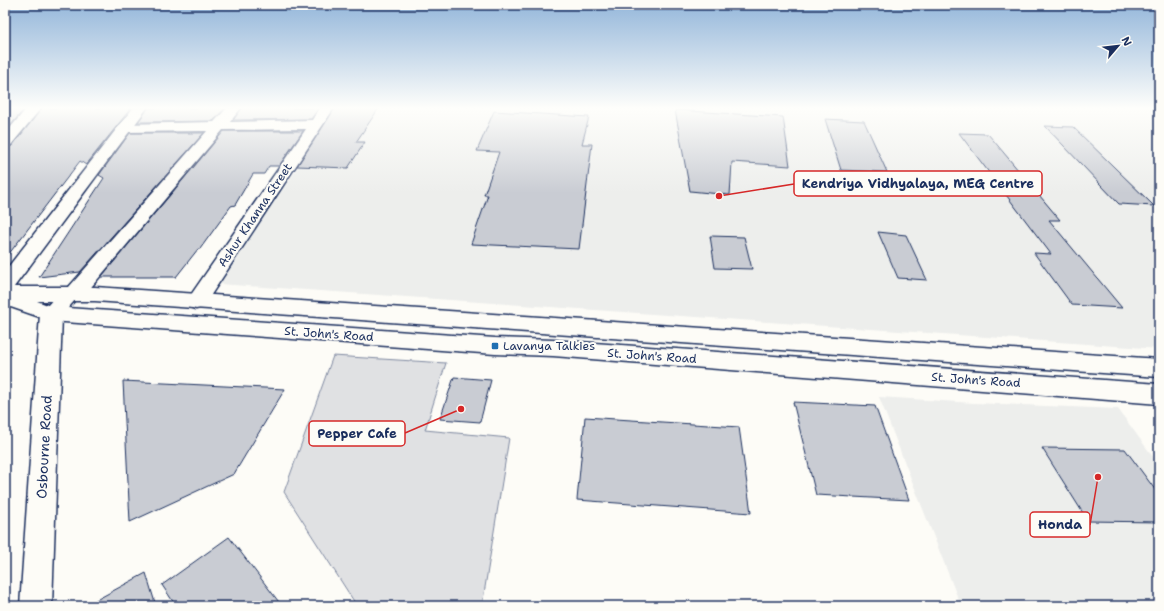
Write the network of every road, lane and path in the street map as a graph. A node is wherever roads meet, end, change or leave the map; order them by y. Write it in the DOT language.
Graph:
graph roads {
  1 [pos="118,137"];
  2 [pos="211,137"];
  3 [pos="308,137"];
  4 [pos="5,285"];
  5 [pos="72,294"];
  6 [pos="5,296"];
  7 [pos="196,302"];
  8 [pos="51,314"];
  9 [pos="1159,368"];
  10 [pos="1159,394"];
  11 [pos="36,606"];
  1 -- 4 [label="main road"];
  2 -- 5 [label="street"];
  3 -- 7 [label="street, Ashur Khanna Street"];
  5 -- 6 [label="main road, St. John's Road"];
  5 -- 7 [label="main road, St. John's Road"];
  5 -- 8 [label="street"];
  6 -- 8 [label="main road, St. John's Road"];
  7 -- 9 [label="main road, St. John's Road"];
  8 -- 10 [label="main road, St. John's Road"];
  8 -- 11 [label="street, Osbourne Road"];
}
